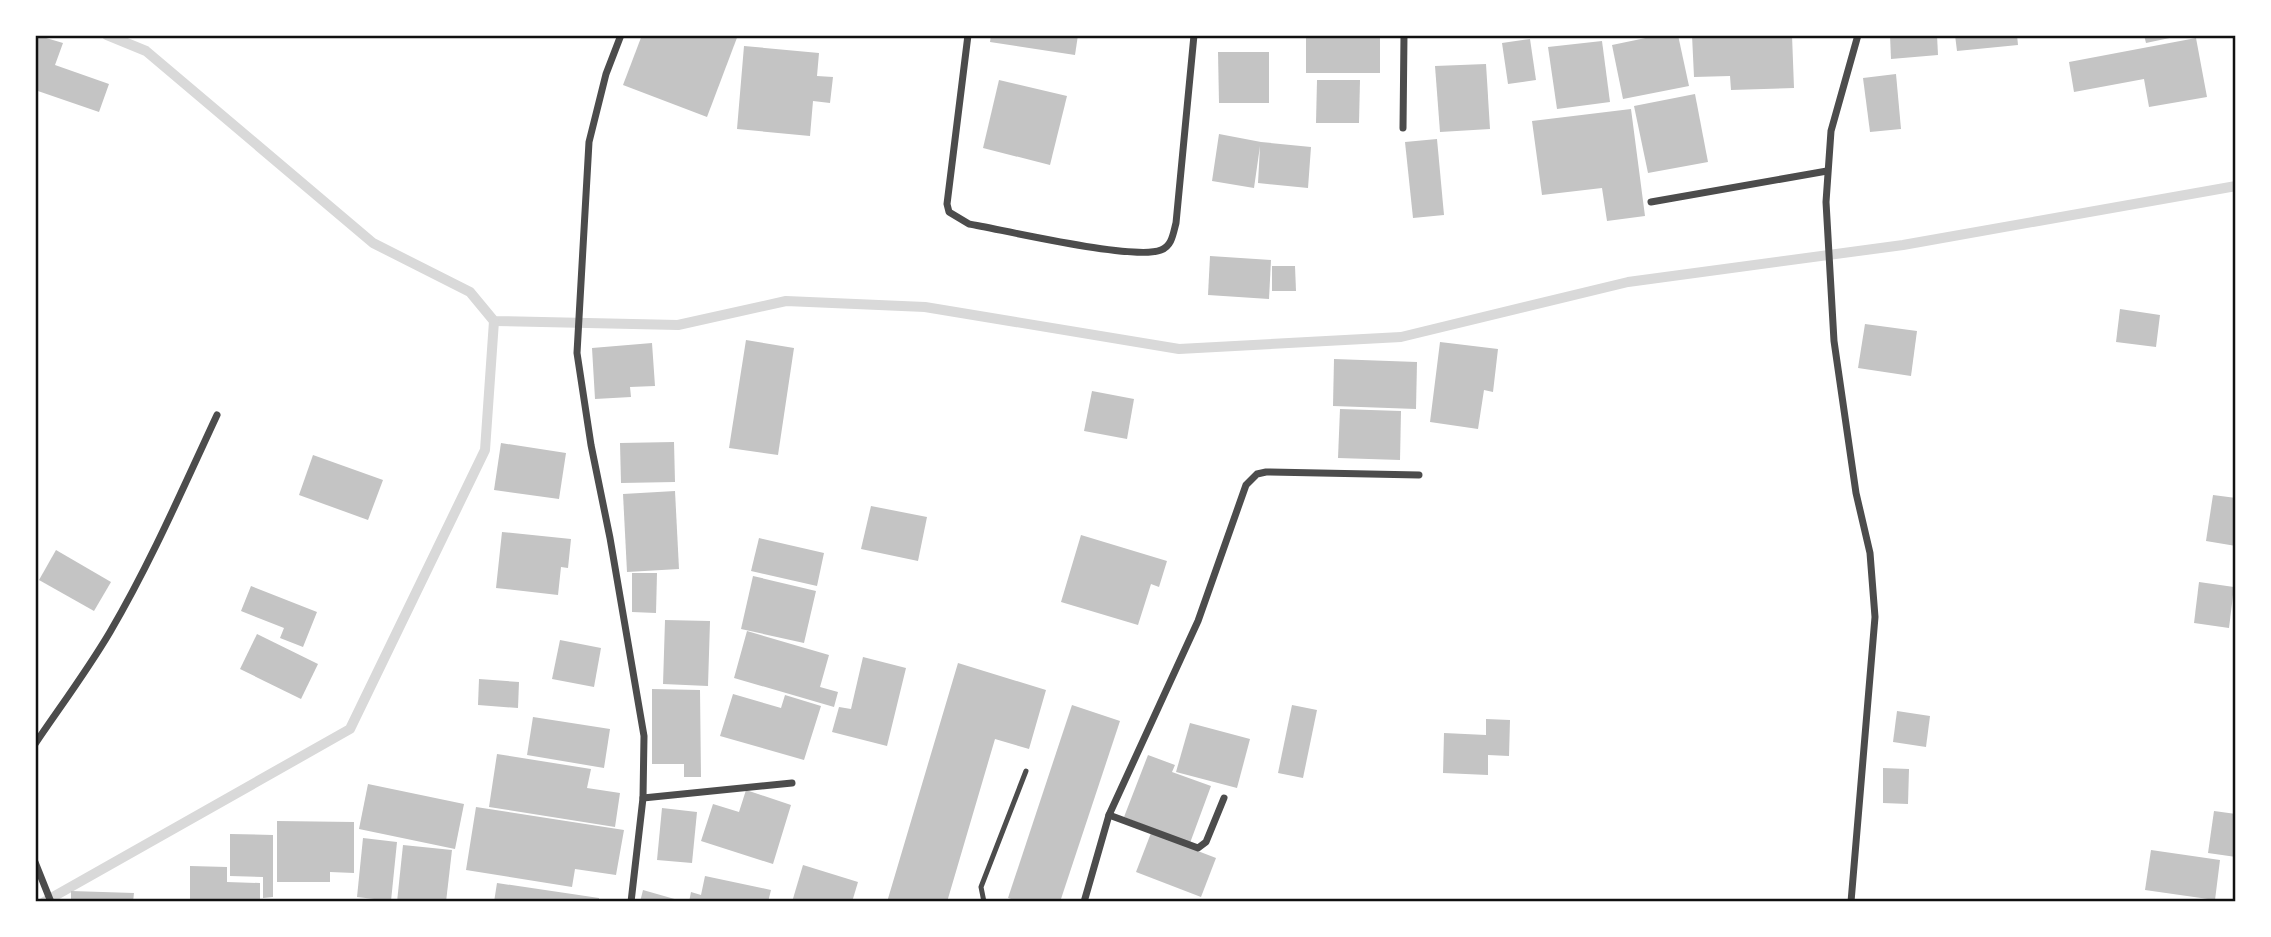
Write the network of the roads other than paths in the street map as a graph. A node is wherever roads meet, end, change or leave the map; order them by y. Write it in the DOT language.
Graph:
graph roads {
  1 [pos="621,35"];
  2 [pos="968,35"];
  3 [pos="1194,35"];
  4 [pos="1404,35"];
  5 [pos="1858,35"];
  6 [pos="1404,128"];
  7 [pos="1827,171"];
  8 [pos="1651,202"];
  9 [pos="217,415"];
  10 [pos="1419,475"];
  11 [pos="35,744"];
  12 [pos="1026,771"];
  13 [pos="792,783"];
  14 [pos="643,798"];
  15 [pos="1224,798"];
  16 [pos="1109,815"];
  17 [pos="35,862"];
  18 [pos="51,902"];
  19 [pos="631,902"];
  20 [pos="984,902"];
  21 [pos="1084,902"];
  22 [pos="1852,902"];
  1 -- 14 [label="street"];
  2 -- 3 [label="street"];
  4 -- 6 [label="street"];
  5 -- 7 [label="street"];
  7 -- 8 [label="street"];
  7 -- 22 [label="street"];
  9 -- 11 [label="street"];
  10 -- 16 [label="street"];
  12 -- 20 [label="lane"];
  13 -- 14 [label="street"];
  14 -- 19 [label="street"];
  15 -- 16 [label="street"];
  16 -- 21 [label="street"];
  17 -- 18 [label="street"];
}
